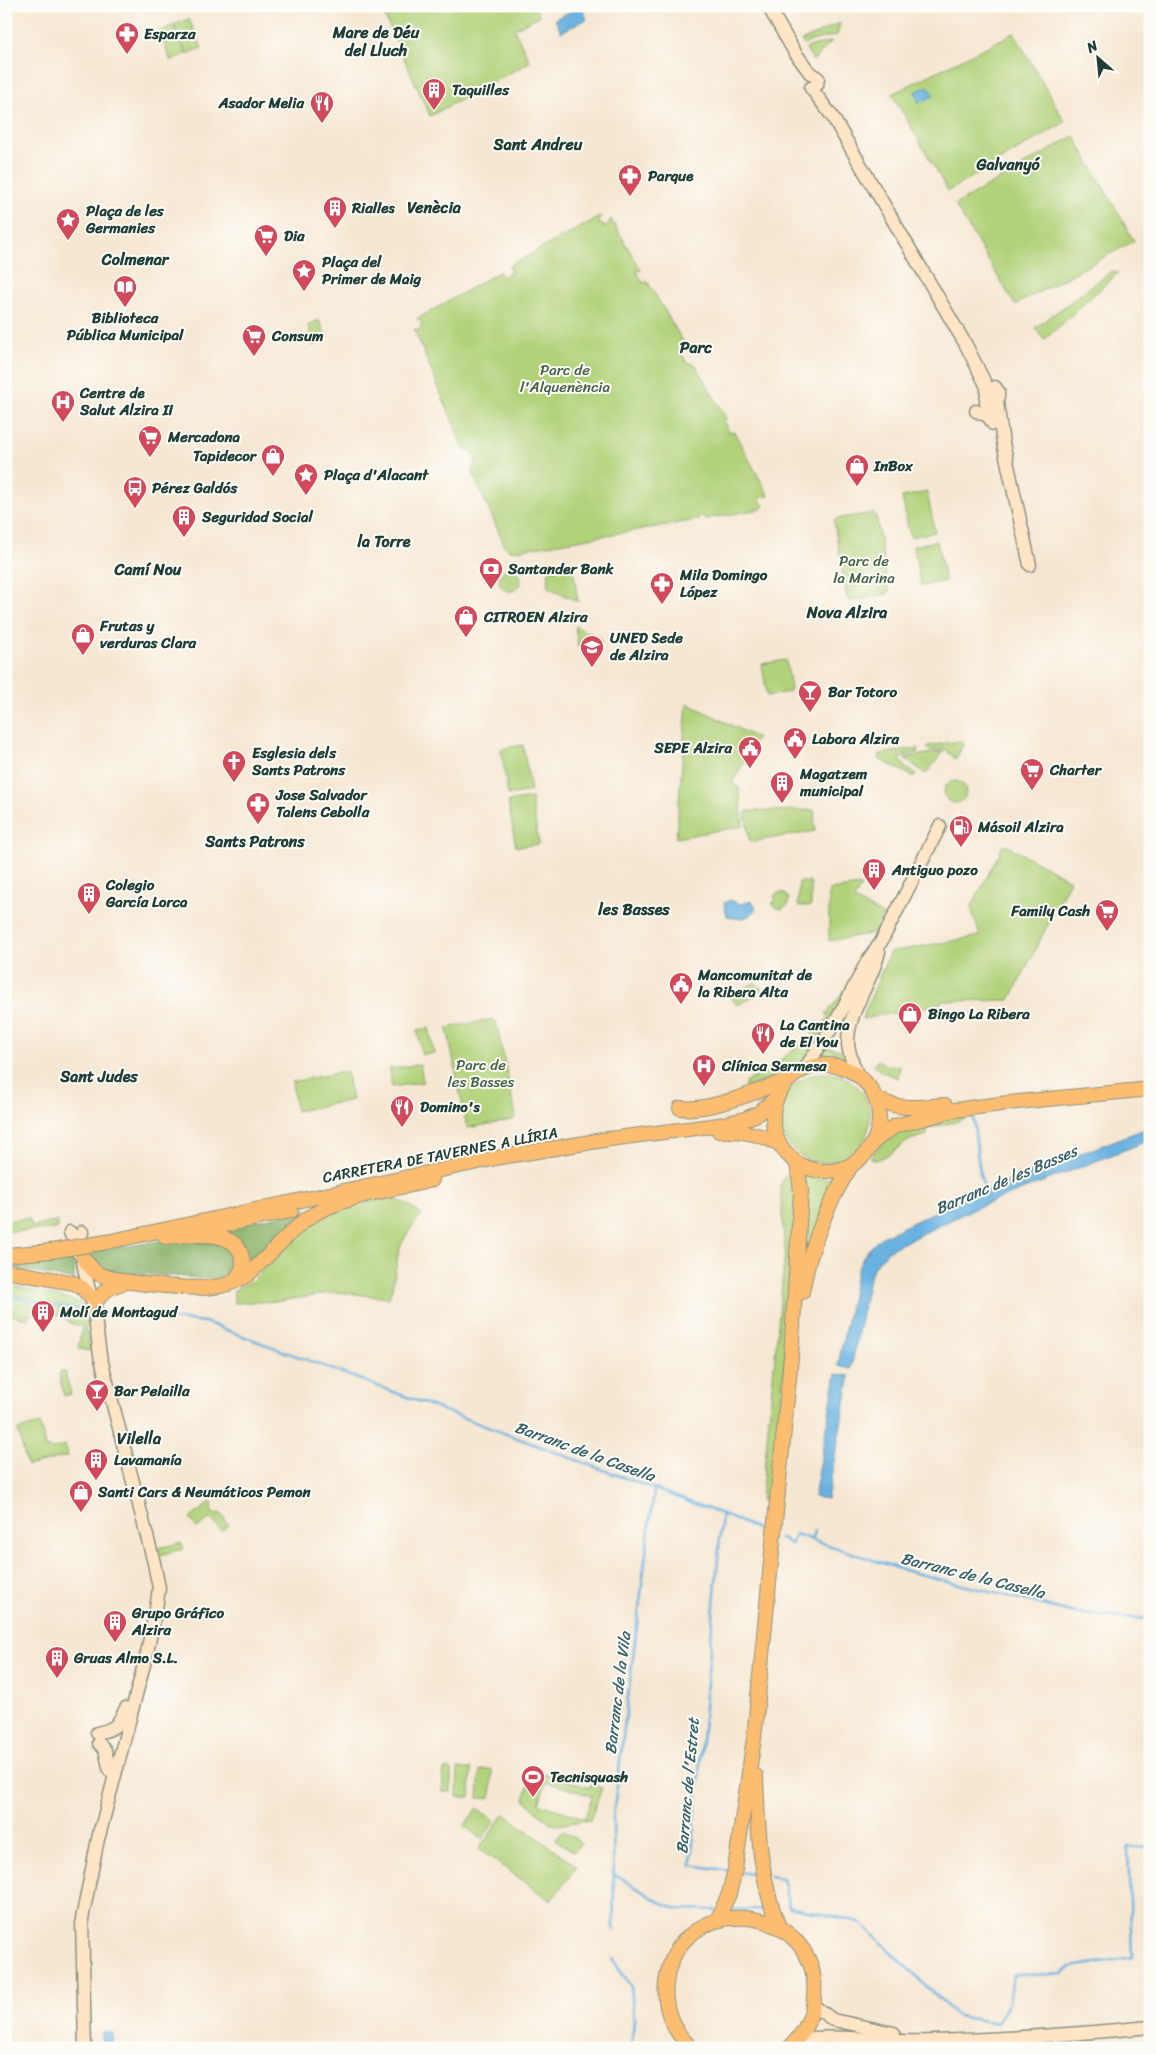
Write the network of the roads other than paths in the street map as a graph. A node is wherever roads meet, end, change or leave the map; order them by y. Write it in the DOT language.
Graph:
graph roads {
  1 [pos="768,6"];
  2 [pos="976,410"];
  3 [pos="1002,440"];
  4 [pos="1030,565"];
  5 [pos="940,826"];
  6 [pos="881,942"];
  7 [pos="805,1068"];
  8 [pos="857,1074"];
  9 [pos="789,1078"];
  10 [pos="1150,1082"];
  11 [pos="1150,1089"];
  12 [pos="776,1098"];
  13 [pos="876,1098"];
  14 [pos="680,1108"];
  15 [pos="873,1142"];
  16 [pos="778,1143"];
  17 [pos="797,1163"];
  18 [pos="853,1163"];
  19 [pos="452,1174"];
  20 [pos="165,1236"];
  21 [pos="107,1242"];
  22 [pos="6,1255"];
  23 [pos="82,1256"];
  24 [pos="6,1271"];
  25 [pos="85,1273"];
  26 [pos="139,1282"];
  27 [pos="228,1284"];
  28 [pos="93,1303"];
  29 [pos="791,1357"];
  30 [pos="152,1626"];
  31 [pos="143,1671"];
  32 [pos="126,1708"];
  33 [pos="98,1738"];
  34 [pos="754,1738"];
  35 [pos="119,1742"];
  36 [pos="110,1771"];
  37 [pos="113,1786"];
  38 [pos="99,1836"];
  39 [pos="716,1920"];
  40 [pos="779,1927"];
  41 [pos="814,2006"];
  42 [pos="1150,2027"];
  43 [pos="972,2039"];
  44 [pos="793,2043"];
  45 [pos="85,2048"];
  46 [pos="692,2048"];
  1 -- 3 [label="main road"];
  2 -- 3 [label="main road"];
  3 -- 4 [label="main road"];
  5 -- 6 [label="main road"];
  6 -- 7 [label="main road"];
  6 -- 8 [label="main road"];
  7 -- 8 [label="main road"];
  7 -- 9 [label="main road"];
  8 -- 13 [label="main road"];
  9 -- 12 [label="main road"];
  9 -- 14 [label="main road"];
  10 -- 13 [label="main road"];
  11 -- 15 [label="main road"];
  12 -- 16 [label="main road"];
  12 -- 21 [label="main road, CARRETERA DE TAVERNES A LLÍRIA"];
  13 -- 15 [label="main road"];
  15 -- 18 [label="main road"];
  16 -- 17 [label="main road"];
  16 -- 19 [label="main road, CARRETERA DE TAVERNES A LLÍRIA"];
  17 -- 18 [label="main road"];
  17 -- 29 [label="main road"];
  18 -- 29 [label="main road"];
  19 -- 20 [label="main road, CARRETERA DE TAVERNES A LLÍRIA"];
  19 -- 27 [label="main road"];
  20 -- 21 [label="main road, CARRETERA DE TAVERNES A LLÍRIA"];
  20 -- 27 [label="main road"];
  21 -- 22 [label="main road, CARRETERA DE TAVERNES A LLÍRIA, bridge"];
  23 -- 25 [label="main road"];
  23 -- 25 [label="main road"];
  23 -- 26 [label="main road"];
  24 -- 28 [label="main road"];
  25 -- 28 [label="main road"];
  26 -- 27 [label="main road"];
  26 -- 28 [label="main road"];
  28 -- 30 [label="main road"];
  29 -- 34 [label="main road"];
  30 -- 31 [label="main road"];
  30 -- 32 [label="main road"];
  31 -- 35 [label="main road"];
  31 -- 37 [label="main road"];
  32 -- 33 [label="main road"];
  32 -- 35 [label="main road"];
  33 -- 35 [label="main road"];
  33 -- 36 [label="main road"];
  34 -- 39 [label="main road"];
  34 -- 40 [label="main road"];
  35 -- 36 [label="main road"];
  35 -- 37 [label="main road"];
  36 -- 38 [label="main road"];
  37 -- 38 [label="main road"];
  38 -- 45 [label="main road"];
  39 -- 40 [label="main road"];
  39 -- 46 [label="main road"];
  40 -- 41 [label="main road"];
  41 -- 43 [label="main road"];
  41 -- 44 [label="main road"];
  42 -- 43 [label="main road"];
  43 -- 44 [label="main road"];
}
